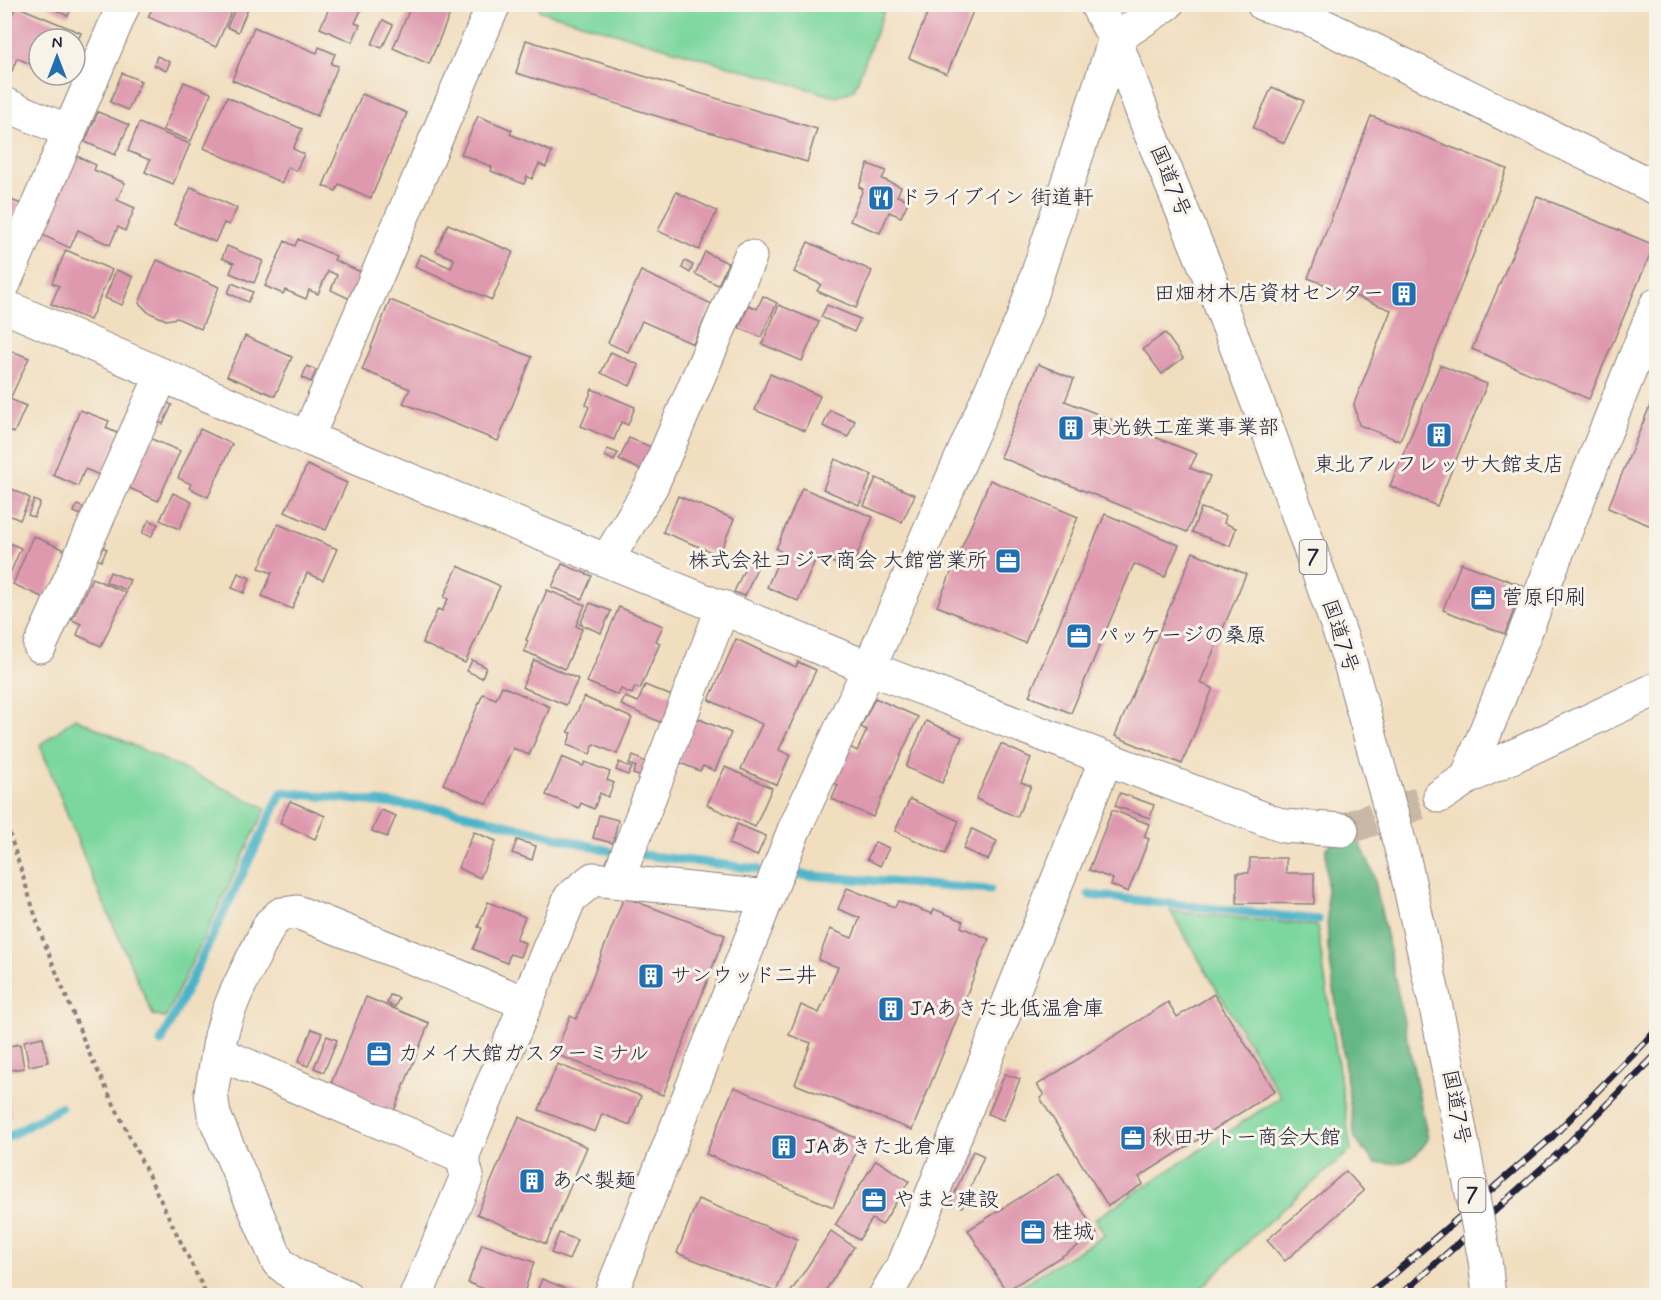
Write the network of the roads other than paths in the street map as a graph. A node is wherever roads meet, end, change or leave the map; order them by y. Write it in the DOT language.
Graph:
graph roads {
  1 [pos="124,4"];
  2 [pos="494,4"];
  3 [pos="1096,4"];
  4 [pos="1167,4"];
  5 [pos="1263,4"];
  6 [pos="1302,11"];
  7 [pos="1115,39"];
  8 [pos="4,104"];
  9 [pos="70,132"];
  10 [pos="1656,188"];
  11 [pos="750,257"];
  12 [pos="4,284"];
  13 [pos="1656,305"];
  14 [pos="4,306"];
  15 [pos="162,375"];
  16 [pos="307,438"];
  17 [pos="607,560"];
  18 [pos="723,608"];
  19 [pos="40,646"];
  20 [pos="868,668"];
  21 [pos="1656,689"];
  22 [pos="1106,759"];
  23 [pos="1467,778"];
  24 [pos="1440,796"];
  25 [pos="1342,830"];
  26 [pos="617,881"];
  27 [pos="768,897"];
  28 [pos="526,1004"];
  29 [pos="218,1053"];
  30 [pos="462,1157"];
  31 [pos="345,1296"];
  32 [pos="416,1296"];
  33 [pos="610,1296"];
  34 [pos="885,1296"];
  35 [pos="1489,1296"];
  1 -- 9 [label="main road"];
  2 -- 16 [label="main road"];
  3 -- 7 [label="main road, 国道7号 / 7"];
  4 -- 7 [label="main road"];
  5 -- 6 [label="main road"];
  6 -- 10 [label="main road"];
  7 -- 20 [label="main road"];
  7 -- 35 [label="main road, 国道7号 / 7, bridge"];
  8 -- 9 [label="main road"];
  9 -- 12 [label="main road"];
  11 -- 17 [label="main road"];
  13 -- 23 [label="main road"];
  14 -- 15 [label="main road"];
  15 -- 16 [label="main road"];
  15 -- 19 [label="main road"];
  16 -- 17 [label="main road"];
  17 -- 18 [label="main road"];
  18 -- 20 [label="main road"];
  18 -- 26 [label="main road"];
  20 -- 22 [label="main road"];
  20 -- 27 [label="main road"];
  21 -- 23 [label="main road"];
  22 -- 25 [label="main road"];
  22 -- 34 [label="main road"];
  23 -- 24 [label="main road"];
  26 -- 27 [label="main road"];
  26 -- 28 [label="main road"];
  27 -- 33 [label="main road"];
  28 -- 29 [label="main road"];
  28 -- 30 [label="main road"];
  29 -- 30 [label="main road"];
  29 -- 31 [label="main road"];
  30 -- 32 [label="main road"];
}
